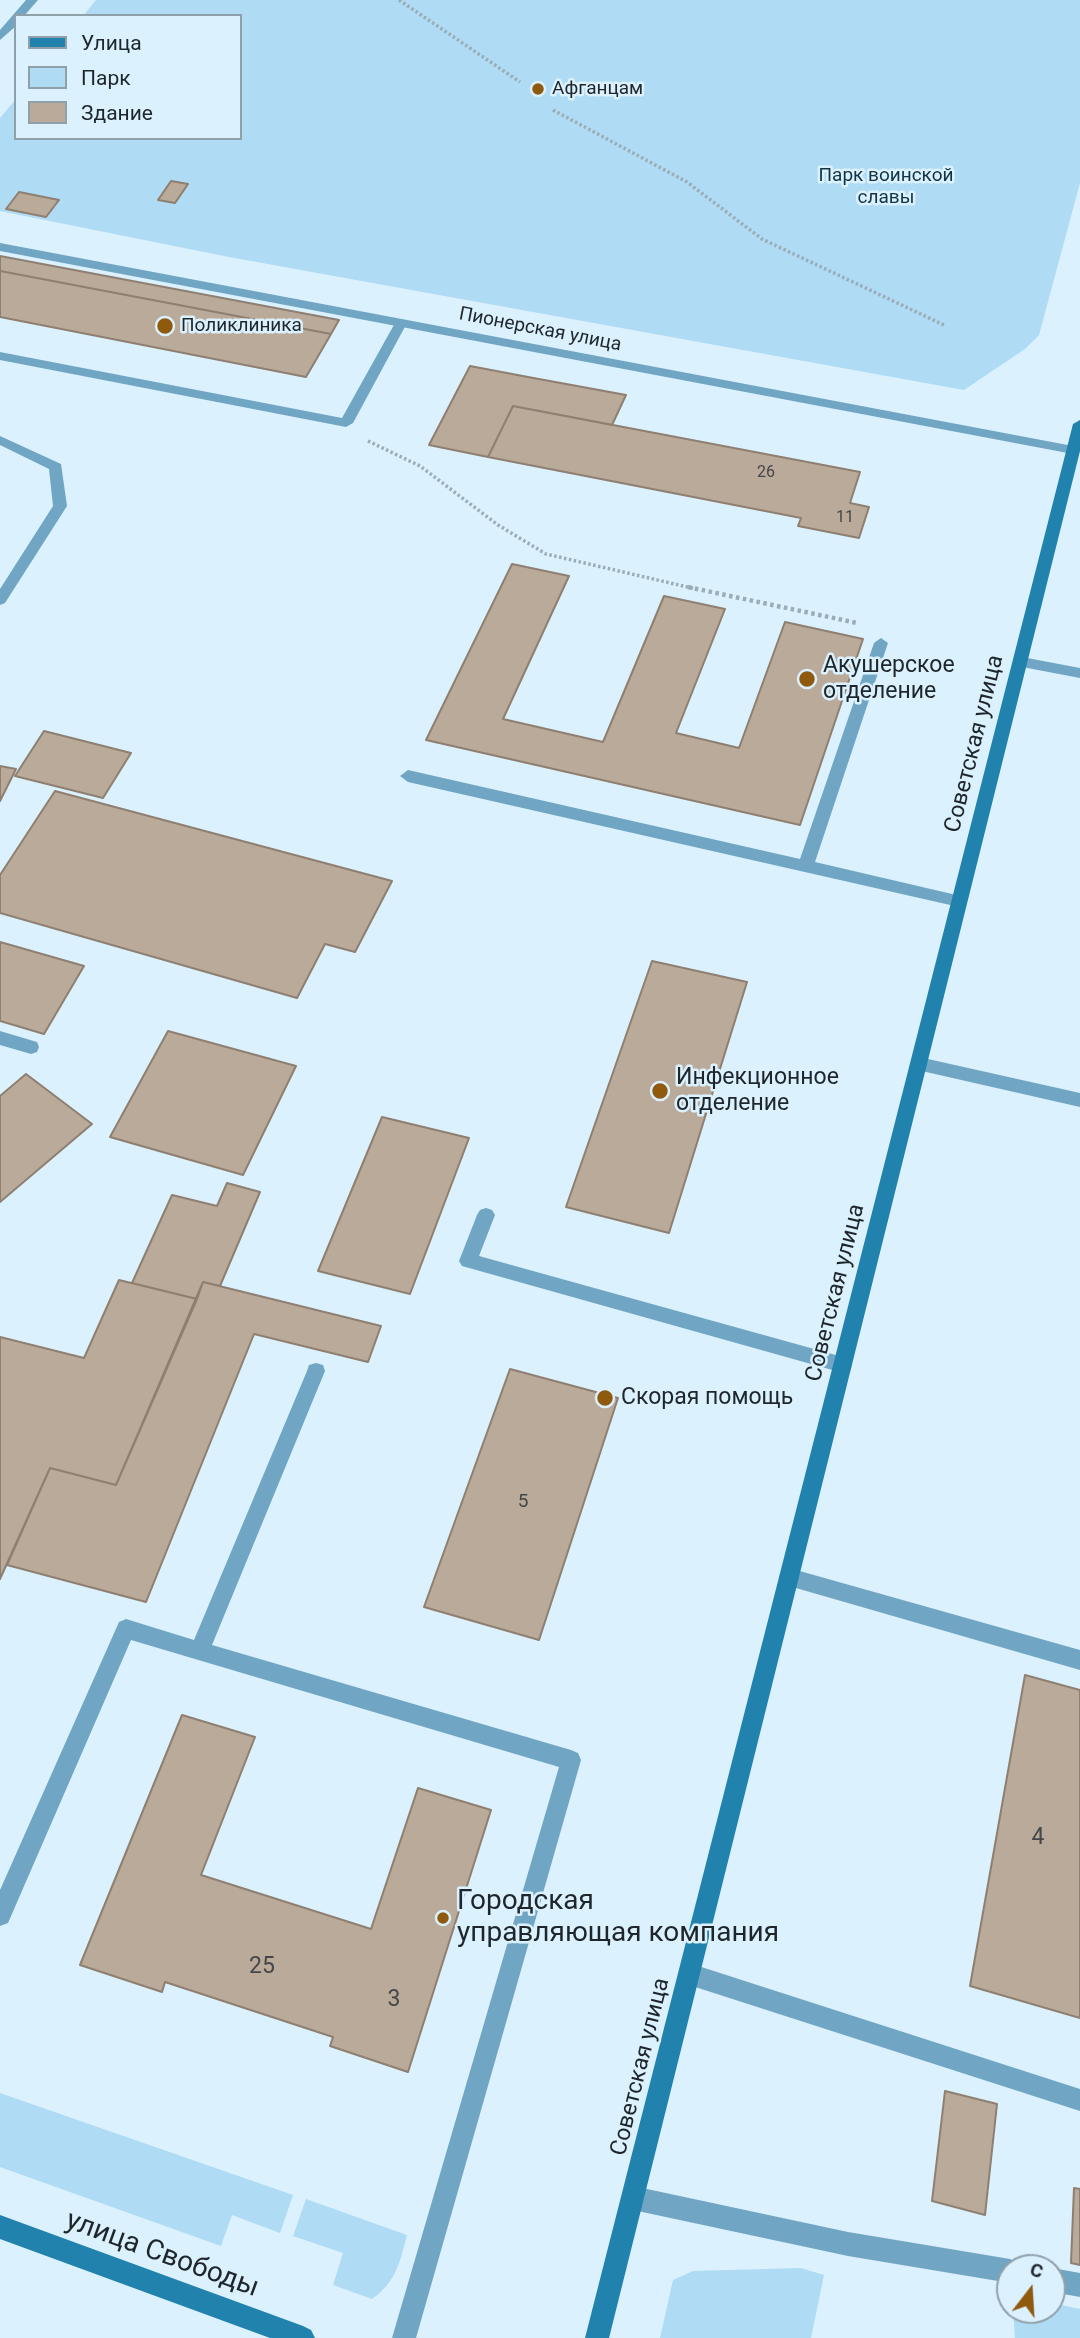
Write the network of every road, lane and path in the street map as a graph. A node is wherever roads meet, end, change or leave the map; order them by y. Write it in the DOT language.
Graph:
graph roads {
  1 [pos="32,0"];
  2 [pos="399,0"];
  3 [pos="20,14"];
  4 [pos="14,21"];
  5 [pos="0,37"];
  6 [pos="520,82"];
  7 [pos="553,110"];
  8 [pos="0,247"];
  9 [pos="401,323"];
  10 [pos="946,326"];
  11 [pos="0,356"];
  12 [pos="346,423"];
  13 [pos="1080,424"];
  14 [pos="0,440"];
  15 [pos="1073,450"];
  16 [pos="0,600"];
  17 [pos="881,643"];
  18 [pos="1021,662"];
  19 [pos="1080,673"];
  20 [pos="408,776"];
  21 [pos="806,866"];
  22 [pos="959,901"];
  23 [pos="0,1038"];
  24 [pos="31,1046"];
  25 [pos="919,1064"];
  26 [pos="1080,1100"];
  27 [pos="486,1215"];
  28 [pos="843,1365"];
  29 [pos="316,1371"];
  30 [pos="789,1577"];
  31 [pos="199,1651"];
  32 [pos="1080,1660"];
  33 [pos="0,1915"];
  34 [pos="689,1974"];
  35 [pos="1080,2100"];
  36 [pos="633,2198"];
  37 [pos="0,2227"];
  38 [pos="996,2269"];
  39 [pos="303,2338"];
  40 [pos="404,2338"];
  41 [pos="597,2338"];
  1 -- 3 [label="street"];
  2 -- 6 [label="path"];
  4 -- 5 [label="street"];
  7 -- 10 [label="path"];
  8 -- 9 [label="street, Пионерская улица"];
  9 -- 12 [label="street"];
  9 -- 15 [label="street, Пионерская улица"];
  11 -- 12 [label="street"];
  12 -- 17 [label="path"];
  13 -- 15 [label="main road, Советская улица"];
  14 -- 16 [label="street"];
  15 -- 18 [label="main road, Советская улица"];
  17 -- 21 [label="street"];
  18 -- 19 [label="street"];
  18 -- 22 [label="main road, Советская улица"];
  20 -- 21 [label="street"];
  21 -- 22 [label="street"];
  22 -- 25 [label="main road, Советская улица"];
  23 -- 24 [label="street"];
  25 -- 26 [label="street"];
  25 -- 28 [label="main road, Советская улица"];
  27 -- 28 [label="street"];
  28 -- 30 [label="main road, Советская улица"];
  29 -- 31 [label="street"];
  30 -- 32 [label="street"];
  30 -- 34 [label="main road, Советская улица"];
  31 -- 33 [label="street"];
  31 -- 40 [label="street"];
  34 -- 35 [label="street"];
  34 -- 36 [label="main road, Советская улица"];
  36 -- 38 [label="street"];
  36 -- 41 [label="main road, Советская улица"];
  37 -- 39 [label="main road, улица Свободы"];
}
